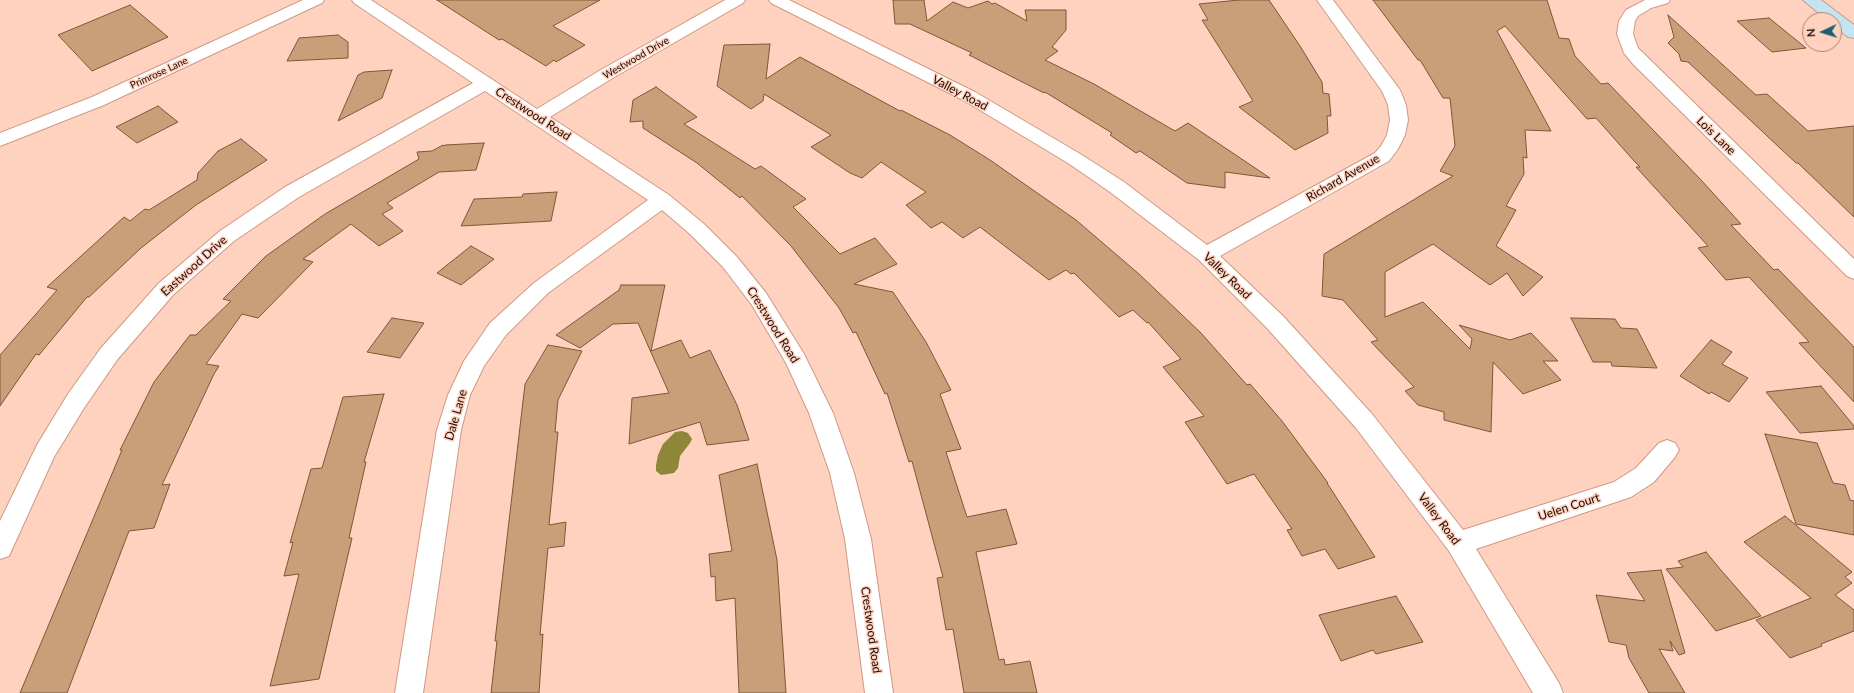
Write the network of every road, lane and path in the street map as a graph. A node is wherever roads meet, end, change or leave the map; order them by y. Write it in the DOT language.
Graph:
graph roads {
  1 [pos="316,0"];
  2 [pos="360,0"];
  3 [pos="736,0"];
  4 [pos="778,0"];
  5 [pos="1325,0"];
  6 [pos="1662,0"];
  7 [pos="1811,0"];
  8 [pos="1854,33"];
  9 [pos="486,83"];
  10 [pos="537,117"];
  11 [pos="0,140"];
  12 [pos="662,200"];
  13 [pos="1206,255"];
  14 [pos="1854,271"];
  15 [pos="1667,450"];
  16 [pos="1458,543"];
  17 [pos="0,548"];
  18 [pos="409,693"];
  19 [pos="879,693"];
  20 [pos="1549,693"];
  1 -- 11 [label="street, Primrose Lane"];
  2 -- 9 [label="street, Crestwood Road"];
  3 -- 10 [label="street, Westwood Drive"];
  4 -- 13 [label="street, Valley Road"];
  5 -- 13 [label="street, Richard Avenue"];
  6 -- 14 [label="street, Lois Lane"];
  7 -- 8 [label="street"];
  9 -- 10 [label="street, Crestwood Road"];
  9 -- 17 [label="street, Eastwood Drive"];
  10 -- 12 [label="street, Crestwood Road"];
  12 -- 18 [label="street, Dale Lane"];
  12 -- 19 [label="street, Crestwood Road"];
  13 -- 16 [label="street, Valley Road"];
  15 -- 16 [label="street, Uelen Court"];
  16 -- 20 [label="street, Valley Road"];
}
